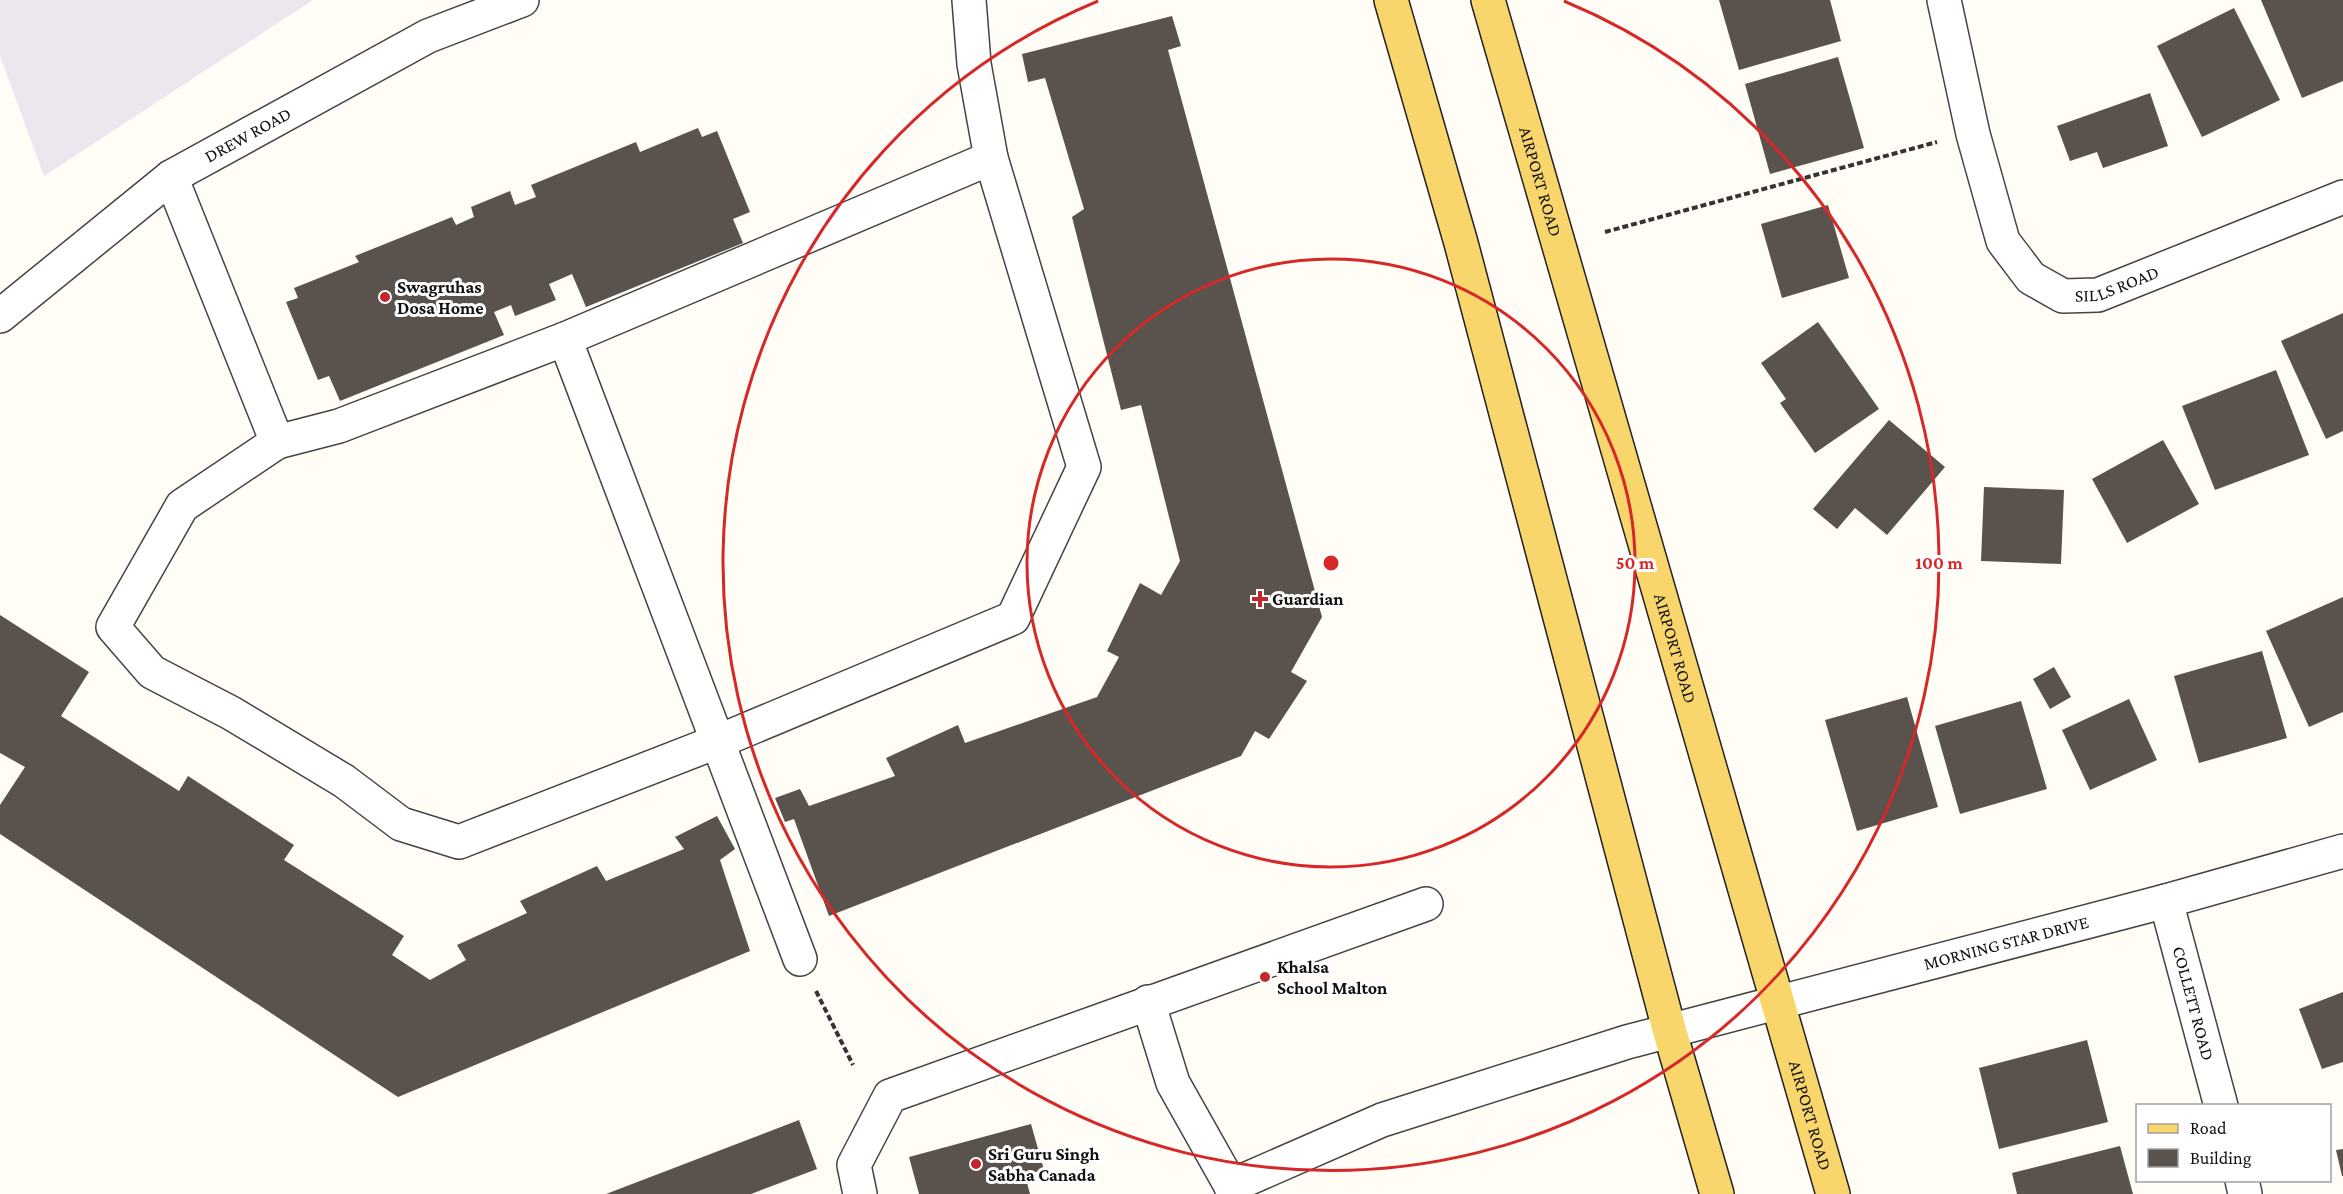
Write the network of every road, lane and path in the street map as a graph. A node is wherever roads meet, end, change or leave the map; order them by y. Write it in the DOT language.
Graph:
graph roads {
  1 [pos="522,0"];
  2 [pos="969,0"];
  3 [pos="1391,0"];
  4 [pos="1488,0"];
  5 [pos="1944,0"];
  6 [pos="1973,134"];
  7 [pos="992,158"];
  8 [pos="171,177"];
  9 [pos="2343,197"];
  10 [pos="1605,232"];
  11 [pos="0,316"];
  12 [pos="565,339"];
  13 [pos="277,442"];
  14 [pos="717,742"];
  15 [pos="2343,851"];
  16 [pos="2166,902"];
  17 [pos="1426,904"];
  18 [pos="800,959"];
  19 [pos="1148,1002"];
  20 [pos="1779,1003"];
  21 [pos="1669,1029"];
  22 [pos="853,1065"];
  23 [pos="2220,1104"];
  24 [pos="1232,1190"];
  25 [pos="860,1194"];
  26 [pos="1717,1194"];
  27 [pos="1833,1194"];
  1 -- 8 [label="street, DREW ROAD"];
  2 -- 7 [label="street"];
  3 -- 21 [label="main road"];
  4 -- 20 [label="main road, AIRPORT ROAD"];
  5 -- 6 [label="street, SILLS ROAD"];
  6 -- 9 [label="street, SILLS ROAD"];
  6 -- 10 [label="path"];
  7 -- 12 [label="street"];
  7 -- 14 [label="street"];
  8 -- 11 [label="street, DREW ROAD"];
  8 -- 13 [label="street"];
  12 -- 13 [label="street"];
  12 -- 14 [label="street"];
  13 -- 14 [label="street"];
  14 -- 18 [label="street"];
  15 -- 16 [label="street, MORNING STAR DRIVE"];
  16 -- 20 [label="street, MORNING STAR DRIVE"];
  16 -- 23 [label="street, COLLETT ROAD"];
  17 -- 19 [label="street"];
  18 -- 22 [label="path"];
  19 -- 24 [label="street"];
  19 -- 25 [label="street"];
  20 -- 21 [label="street, MORNING STAR DRIVE"];
  20 -- 27 [label="main road, AIRPORT ROAD"];
  21 -- 24 [label="street, MORNING STAR DRIVE"];
  21 -- 26 [label="main road"];
}
